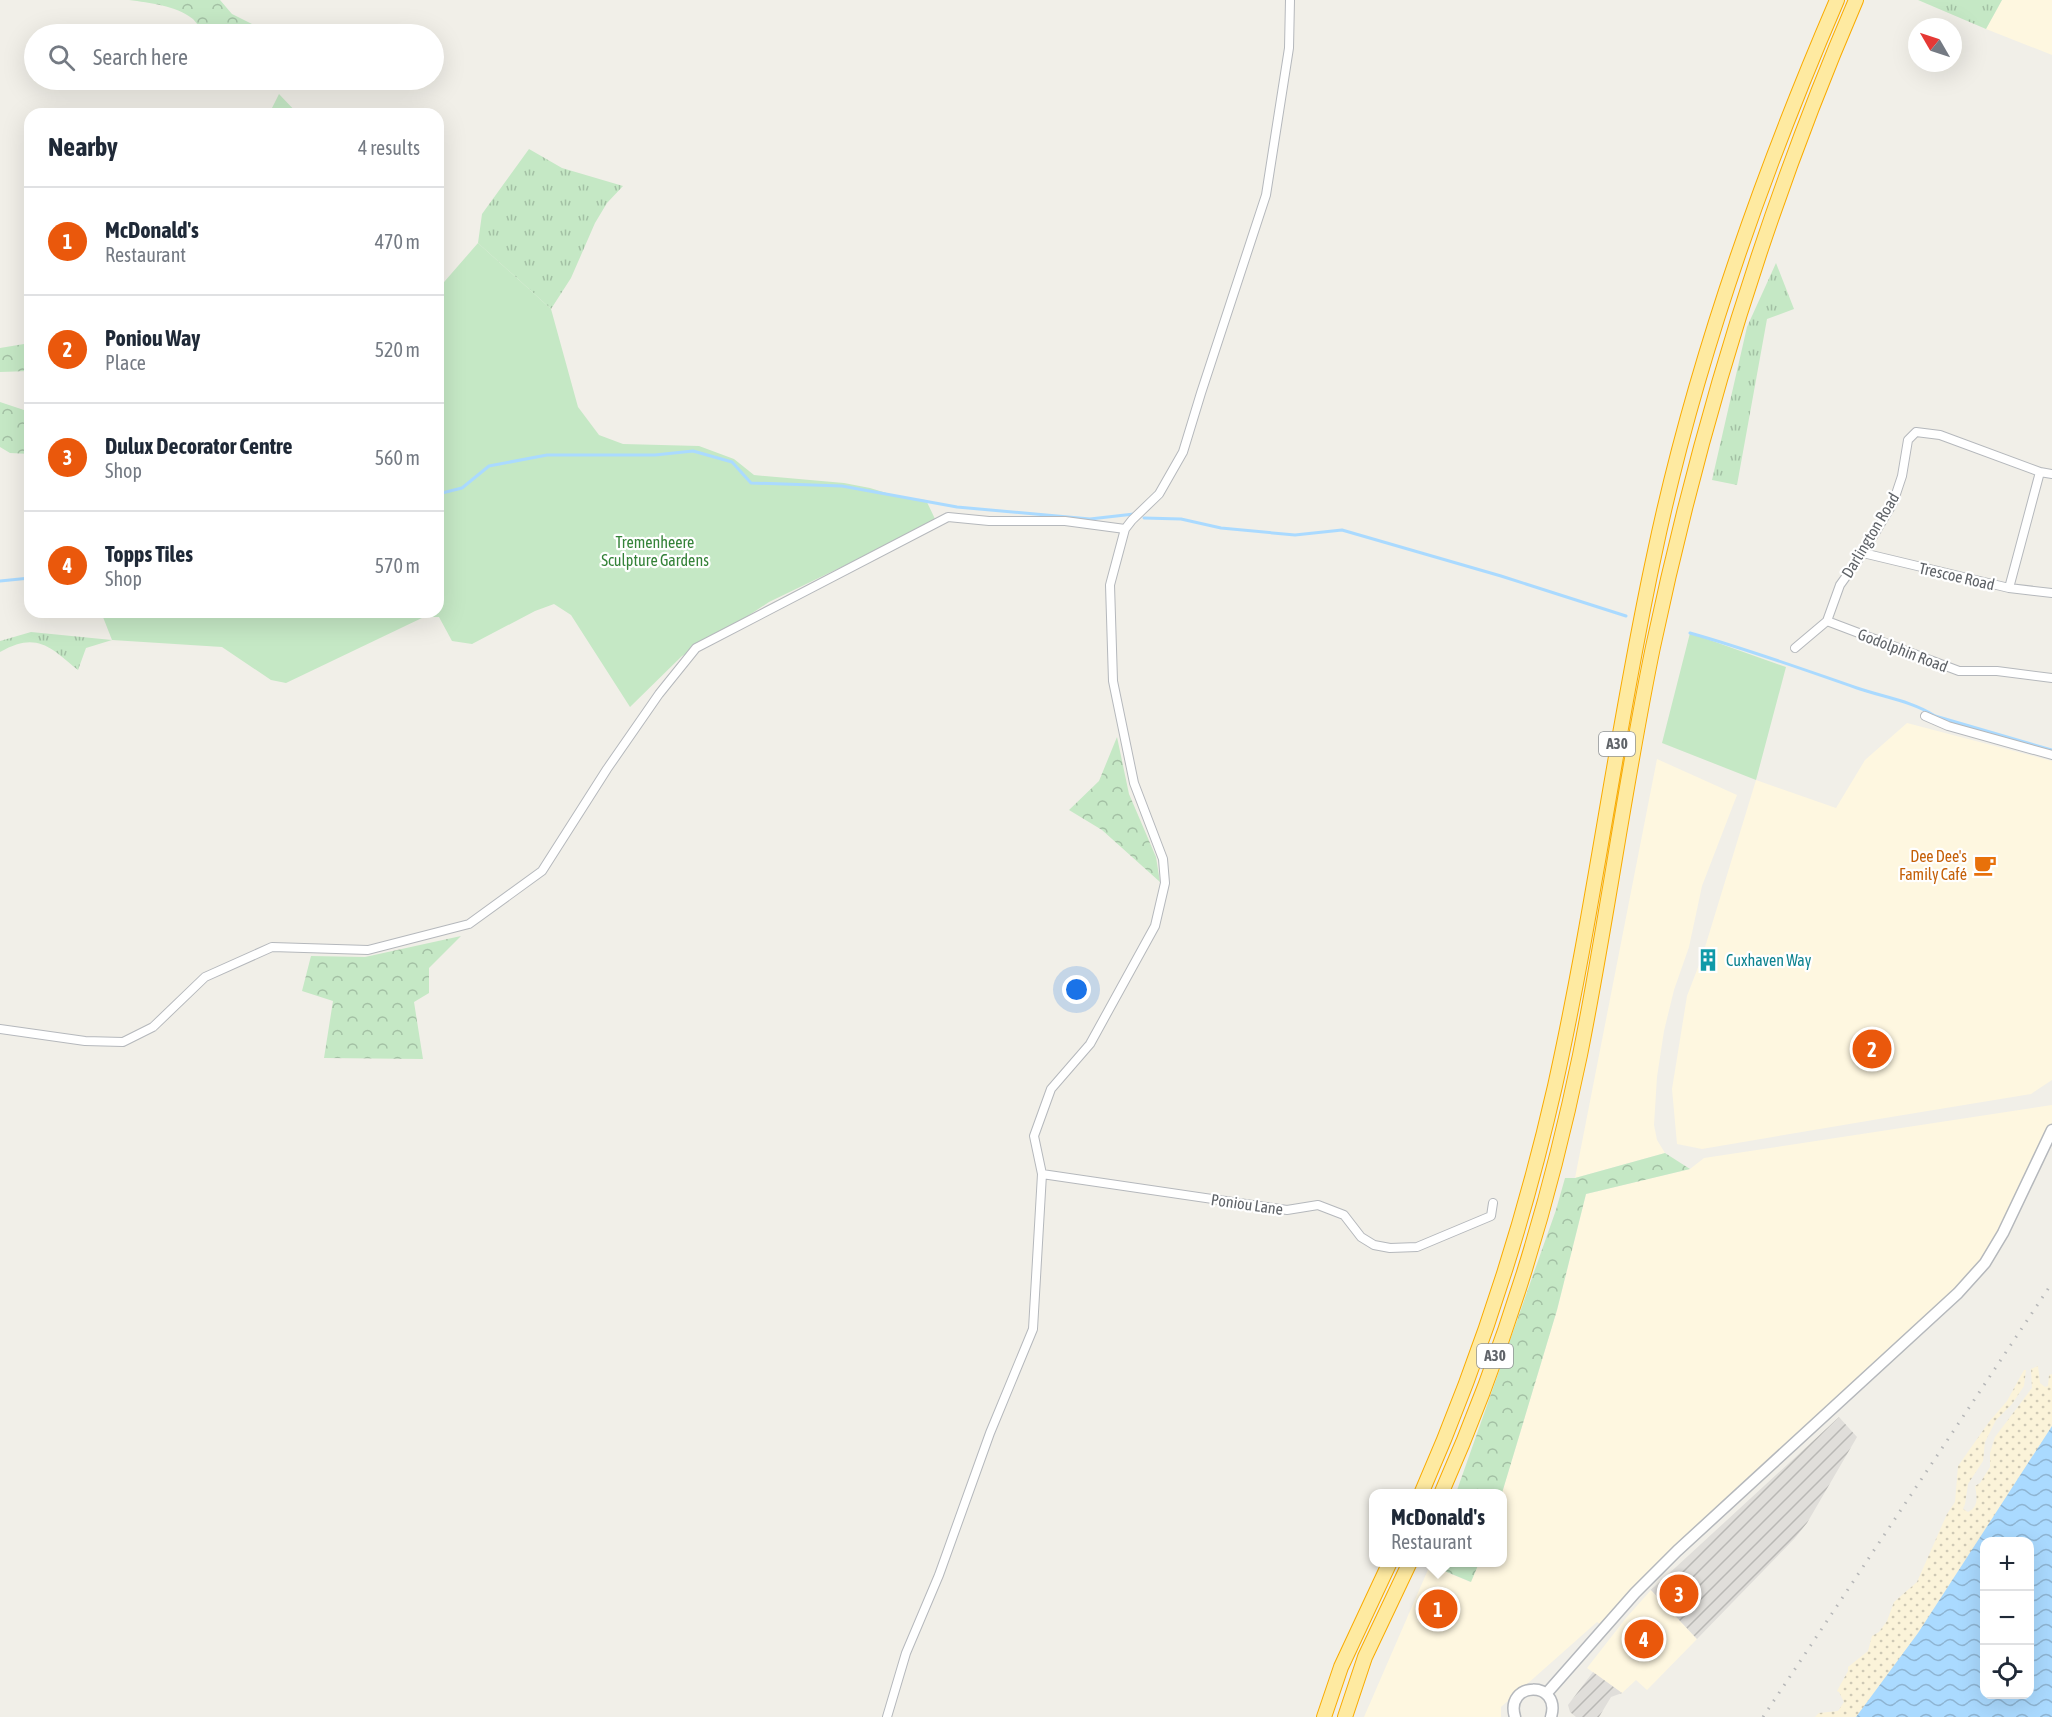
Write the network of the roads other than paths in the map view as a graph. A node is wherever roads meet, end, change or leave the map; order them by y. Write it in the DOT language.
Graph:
graph roads {
  1 [pos="1290,0"];
  2 [pos="1837,0"];
  3 [pos="1856,0"];
  4 [pos="2040,472"];
  5 [pos="2052,474"];
  6 [pos="1125,529"];
  7 [pos="1863,553"];
  8 [pos="2008,588"];
  9 [pos="2052,593"];
  10 [pos="1827,621"];
  11 [pos="1795,648"];
  12 [pos="2052,678"];
  13 [pos="1925,716"];
  14 [pos="2052,755"];
  15 [pos="0,1029"];
  16 [pos="2052,1130"];
  17 [pos="1042,1174"];
  18 [pos="1494,1203"];
  19 [pos="1423,1489"];
  20 [pos="1443,1489"];
  21 [pos="1388,1567"];
  22 [pos="1408,1567"];
  23 [pos="1546,1694"];
  24 [pos="887,1717"];
  25 [pos="1324,1717"];
  26 [pos="1345,1717"];
  27 [pos="1515,1717"];
  28 [pos="1551,1717"];
  1 -- 6 [label="street"];
  2 -- 19 [label="highway, A30"];
  3 -- 20 [label="highway, A30"];
  4 -- 5 [label="street, Darlington Road"];
  4 -- 7 [label="street, Darlington Road"];
  4 -- 8 [label="street"];
  6 -- 15 [label="street"];
  6 -- 17 [label="street"];
  7 -- 8 [label="street, Trescoe Road"];
  7 -- 10 [label="street, Darlington Road"];
  8 -- 9 [label="street, Trescoe Road"];
  10 -- 11 [label="street, Darlington Road"];
  10 -- 12 [label="street, Godolphin Road"];
  13 -- 14 [label="street"];
  16 -- 23 [label="street"];
  17 -- 18 [label="street, Poniou Lane"];
  17 -- 24 [label="street"];
  21 -- 25 [label="highway"];
  22 -- 26 [label="highway"];
  23 -- 27 [label="street"];
  23 -- 28 [label="street"];
}
